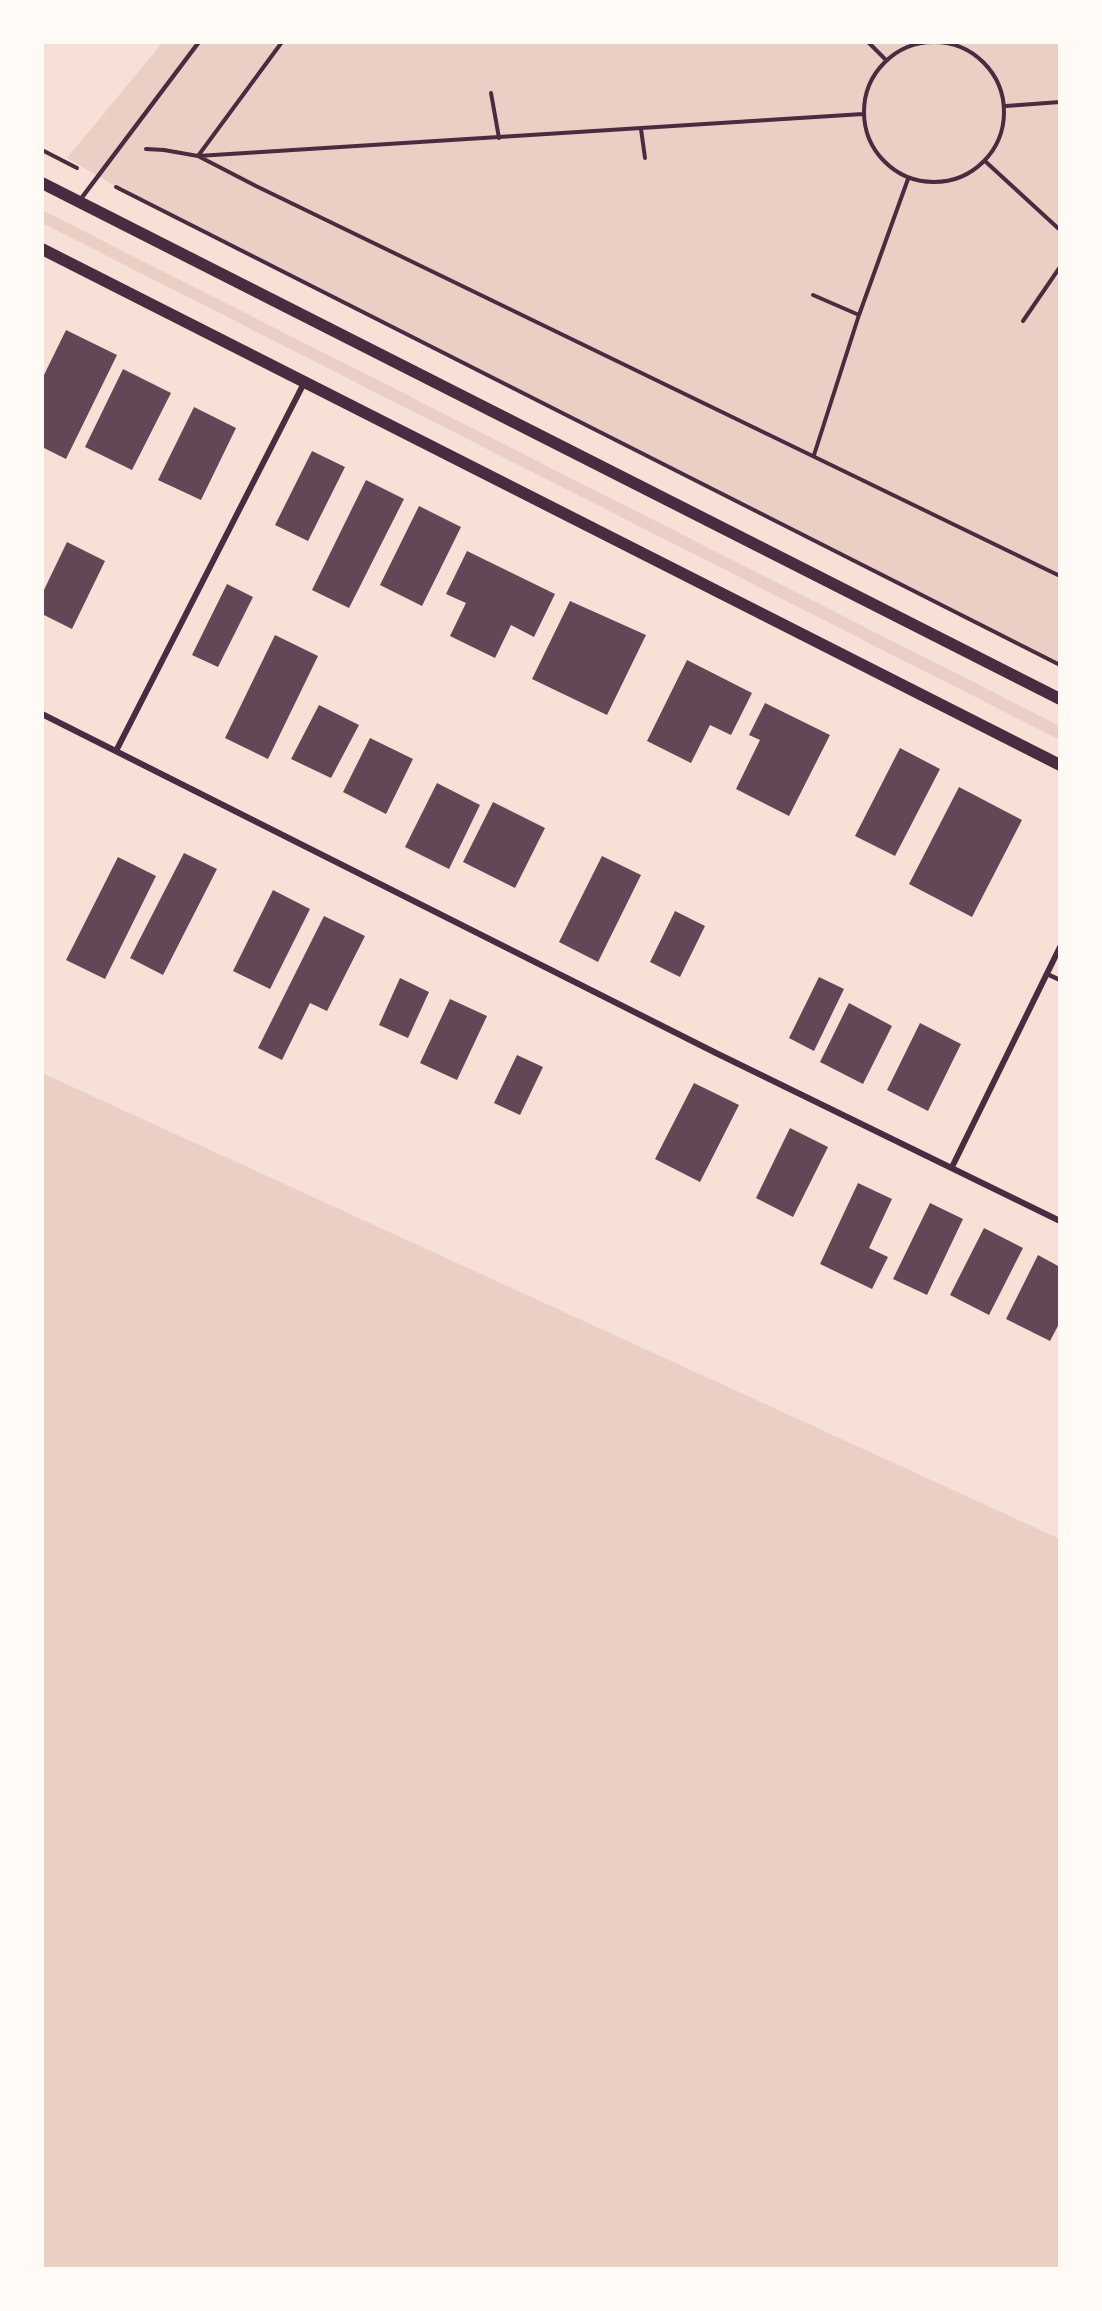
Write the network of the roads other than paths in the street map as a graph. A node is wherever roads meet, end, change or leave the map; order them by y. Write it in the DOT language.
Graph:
graph roads {
  1 [pos="199,42"];
  2 [pos="42,183"];
  3 [pos="79,201"];
  4 [pos="42,249"];
  5 [pos="305,382"];
  6 [pos="1060,699"];
  7 [pos="42,714"];
  8 [pos="116,751"];
  9 [pos="1060,765"];
  10 [pos="1060,947"];
  11 [pos="1047,974"];
  12 [pos="1060,980"];
  13 [pos="952,1167"];
  14 [pos="1060,1221"];
  1 -- 3 [label="lane"];
  2 -- 3 [label="main road"];
  3 -- 6 [label="main road"];
  4 -- 5 [label="main road"];
  5 -- 8 [label="street"];
  5 -- 9 [label="main road"];
  7 -- 8 [label="street"];
  8 -- 13 [label="street"];
  10 -- 11 [label="street"];
  11 -- 12 [label="lane"];
  11 -- 13 [label="street"];
  13 -- 14 [label="street"];
}
